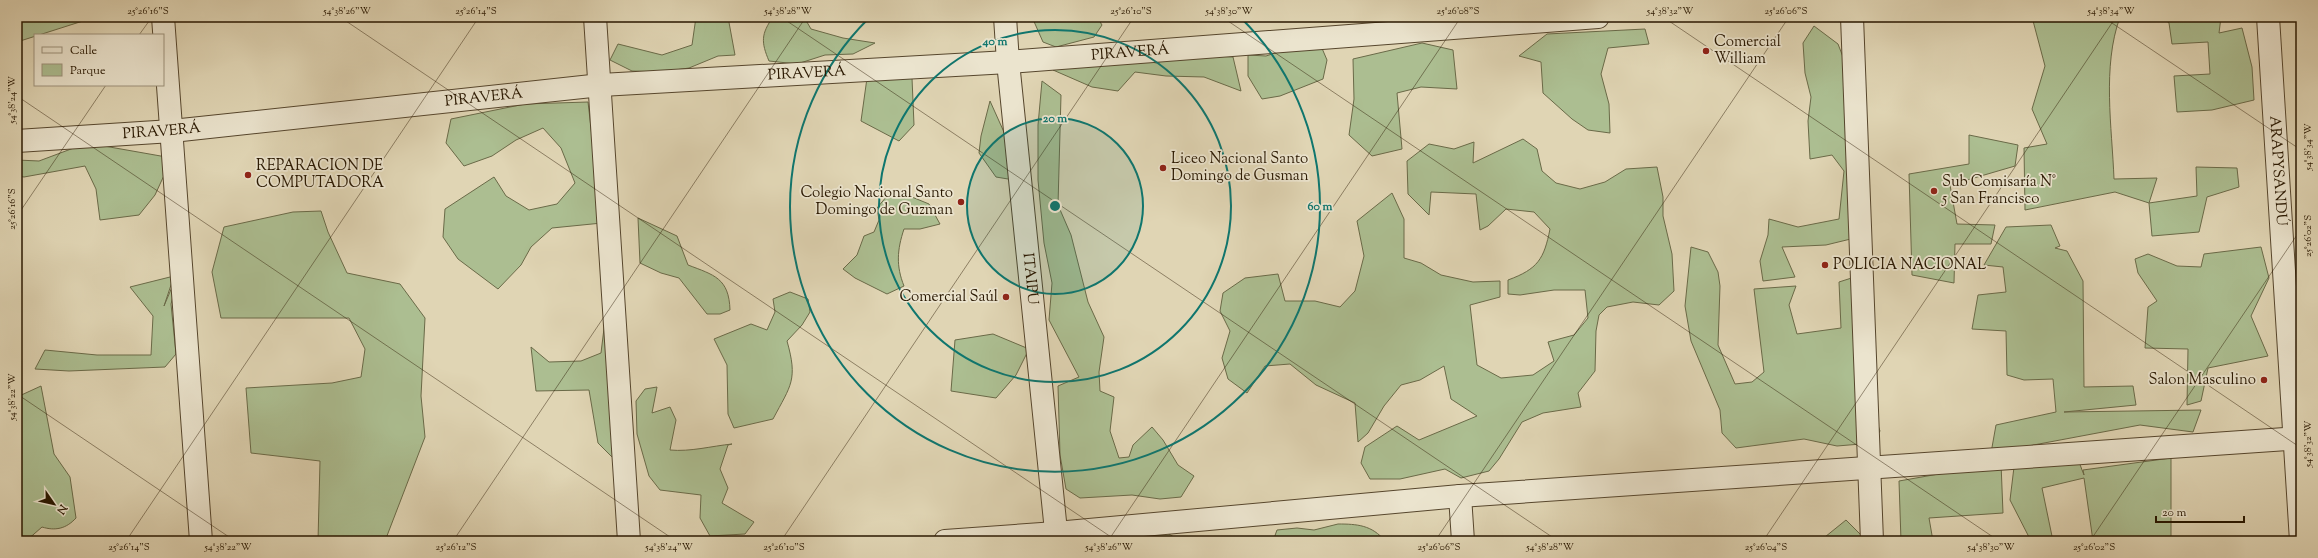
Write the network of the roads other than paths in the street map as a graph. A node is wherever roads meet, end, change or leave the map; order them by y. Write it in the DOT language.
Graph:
graph roads {
  1 [pos="163,17"];
  2 [pos="595,17"];
  3 [pos="1005,17"];
  4 [pos="1598,17"];
  5 [pos="1852,17"];
  6 [pos="2268,17"];
  7 [pos="1424,24"];
  8 [pos="1008,62"];
  9 [pos="601,85"];
  10 [pos="172,131"];
  11 [pos="17,141"];
  12 [pos="2298,439"];
  13 [pos="1868,468"];
  14 [pos="1460,496"];
  15 [pos="1056,537"];
  16 [pos="2301,540"];
  17 [pos="201,541"];
  18 [pos="629,541"];
  19 [pos="945,541"];
  20 [pos="1463,541"];
  21 [pos="1872,541"];
  1 -- 10 [label="street"];
  2 -- 9 [label="street"];
  3 -- 8 [label="street, ITAIPU"];
  4 -- 7 [label="street, PIRAVERÁ"];
  5 -- 13 [label="street"];
  6 -- 12 [label="street, ARAPYSANDÚ"];
  7 -- 8 [label="street, PIRAVERÁ"];
  8 -- 9 [label="street, PIRAVERÁ"];
  8 -- 15 [label="street, ITAIPU"];
  9 -- 10 [label="street, PIRAVERÁ"];
  9 -- 18 [label="street"];
  10 -- 11 [label="street, PIRAVERÁ"];
  10 -- 17 [label="street"];
  12 -- 13 [label="street"];
  12 -- 16 [label="street, ARAPYSANDÚ"];
  13 -- 14 [label="street"];
  13 -- 21 [label="street"];
  14 -- 15 [label="street"];
  14 -- 20 [label="street"];
  15 -- 19 [label="street"];
}
